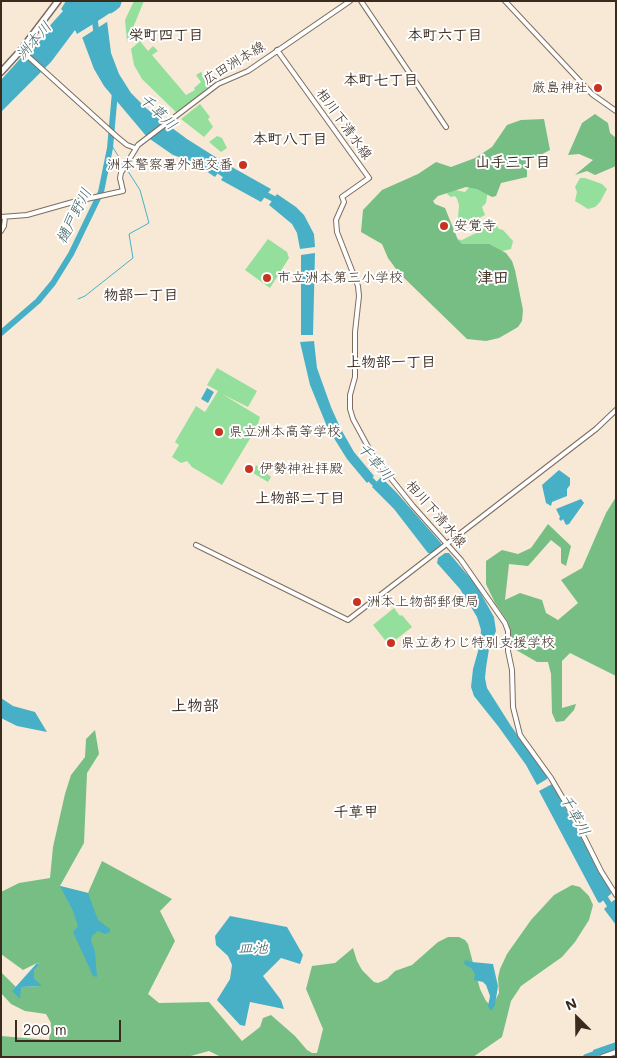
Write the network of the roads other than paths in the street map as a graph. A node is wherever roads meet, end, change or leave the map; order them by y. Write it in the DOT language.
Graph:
graph roads {
  1 [pos="58,1"];
  2 [pos="350,1"];
  3 [pos="361,1"];
  4 [pos="505,1"];
  5 [pos="21,50"];
  6 [pos="277,50"];
  7 [pos="1,72"];
  8 [pos="616,110"];
  9 [pos="446,127"];
  10 [pos="135,148"];
  11 [pos="3,217"];
  12 [pos="1,231"];
  13 [pos="616,410"];
  14 [pos="447,544"];
  15 [pos="196,545"];
  16 [pos="616,895"];
  17 [pos="616,1052"];
  18 [pos="602,1057"];
  1 -- 5 [label="highway"];
  2 -- 6 [label="main road, 広田洲本線"];
  3 -- 9 [label="main road"];
  4 -- 8 [label="main road"];
  5 -- 7 [label="highway"];
  5 -- 10 [label="main road"];
  6 -- 10 [label="main road, 広田洲本線"];
  6 -- 14 [label="main road, 相川下清水線"];
  10 -- 11 [label="main road, 広田洲本線"];
  11 -- 12 [label="main road, 広田洲本線"];
  13 -- 14 [label="main road"];
  14 -- 15 [label="main road"];
  14 -- 16 [label="main road, 相川下清水線"];
  17 -- 18 [label="main road"];
}
